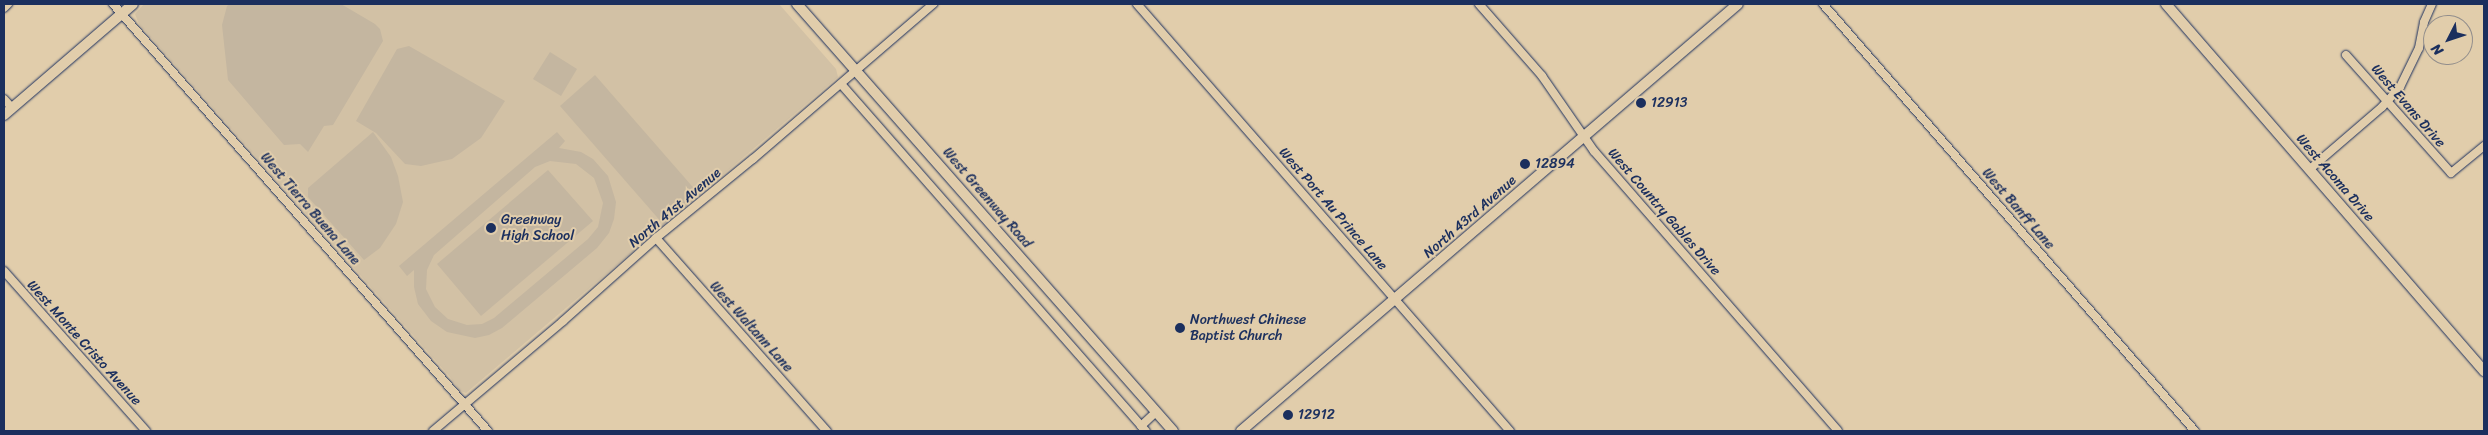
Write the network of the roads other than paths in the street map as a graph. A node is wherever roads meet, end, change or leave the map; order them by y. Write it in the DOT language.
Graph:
graph roads {
  1 [pos="8,4"];
  2 [pos="113,4"];
  3 [pos="133,4"];
  4 [pos="797,4"];
  5 [pos="933,4"];
  6 [pos="1136,4"];
  7 [pos="1479,4"];
  8 [pos="1738,4"];
  9 [pos="1823,4"];
  10 [pos="2166,4"];
  11 [pos="2432,4"];
  12 [pos="4,8"];
  13 [pos="2420,9"];
  14 [pos="2428,12"];
  15 [pos="122,14"];
  16 [pos="2346,55"];
  17 [pos="856,70"];
  18 [pos="841,84"];
  19 [pos="4,98"];
  20 [pos="2387,102"];
  21 [pos="8,111"];
  22 [pos="1584,137"];
  23 [pos="2484,146"];
  24 [pos="2310,170"];
  25 [pos="656,238"];
  26 [pos="4,271"];
  27 [pos="1395,299"];
  28 [pos="2484,371"];
  29 [pos="464,405"];
  30 [pos="1156,412"];
  31 [pos="1144,429"];
  32 [pos="146,431"];
  33 [pos="433,431"];
  34 [pos="488,431"];
  35 [pos="827,431"];
  36 [pos="1173,431"];
  37 [pos="1242,431"];
  38 [pos="1510,431"];
  39 [pos="1838,431"];
  40 [pos="2195,431"];
  1 -- 12 [label="street"];
  2 -- 15 [label="street, West Tierra Buena Lane"];
  3 -- 15 [label="main road"];
  4 -- 17 [label="main road, West Greenway Road"];
  5 -- 17 [label="street, North 41st Avenue"];
  6 -- 27 [label="street, West Port Au Prince Lane"];
  7 -- 22 [label="street, West Country Gables Drive"];
  8 -- 22 [label="main road, North 43rd Avenue"];
  9 -- 40 [label="street, West Banff Lane"];
  10 -- 24 [label="main road, West Acoma Drive"];
  11 -- 14 [label="street"];
  13 -- 14 [label="street"];
  14 -- 20 [label="street"];
  15 -- 21 [label="main road"];
  15 -- 29 [label="street, West Tierra Buena Lane"];
  16 -- 20 [label="street, West Evans Drive"];
  17 -- 18 [label="street, North 41st Avenue"];
  17 -- 30 [label="main road, West Greenway Road"];
  18 -- 25 [label="street, North 41st Avenue"];
  18 -- 31 [label="street"];
  19 -- 21 [label="street"];
  20 -- 23 [label="street, West Evans Drive"];
  20 -- 24 [label="street"];
  22 -- 27 [label="main road, North 43rd Avenue"];
  22 -- 39 [label="street, West Country Gables Drive"];
  24 -- 28 [label="main road, West Acoma Drive"];
  25 -- 29 [label="street, North 41st Avenue"];
  25 -- 35 [label="street, West Waltann Lane"];
  26 -- 32 [label="street, West Monte Cristo Avenue"];
  27 -- 37 [label="main road, North 43rd Avenue"];
  27 -- 38 [label="street, West Port Au Prince Lane"];
  29 -- 33 [label="street, North 41st Avenue"];
  29 -- 34 [label="street, West Tierra Buena Lane"];
  30 -- 31 [label="street"];
  30 -- 36 [label="main road, West Greenway Road"];
}
